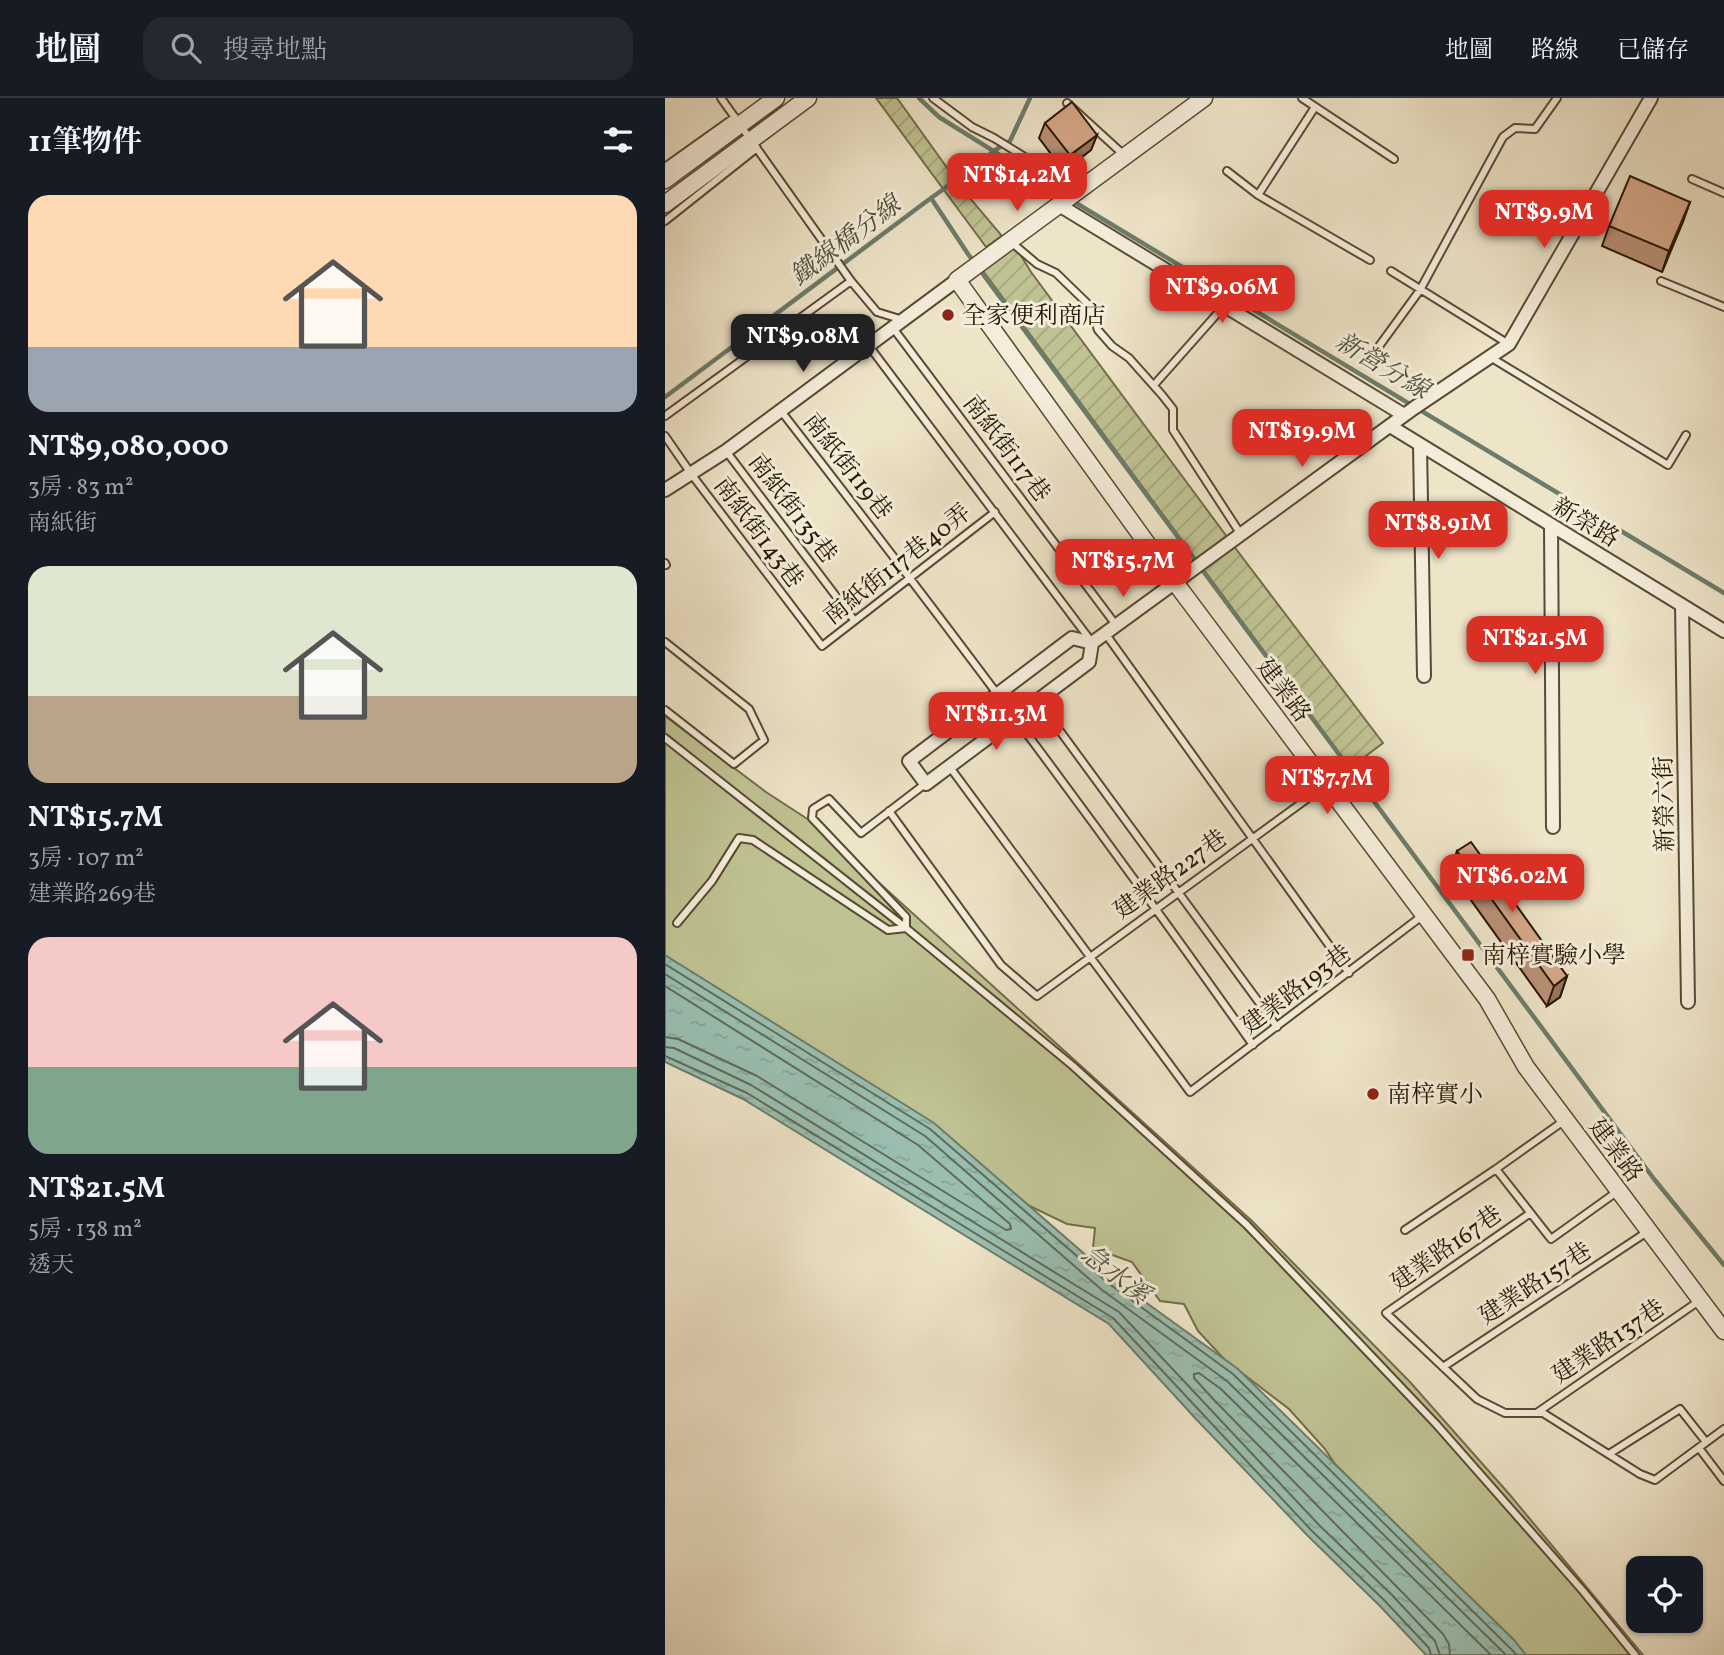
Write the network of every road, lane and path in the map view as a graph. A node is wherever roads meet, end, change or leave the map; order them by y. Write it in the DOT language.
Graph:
graph roads {
  1 [pos="721,98"];
  2 [pos="776,98"];
  3 [pos="808,98"];
  4 [pos="933,98"];
  5 [pos="1302,98"];
  6 [pos="1557,98"];
  7 [pos="1651,98"];
  8 [pos="1197,100"];
  9 [pos="1067,103"];
  10 [pos="1315,107"];
  11 [pos="737,121"];
  12 [pos="754,144"];
  13 [pos="1126,156"];
  14 [pos="1394,159"];
  15 [pos="665,167"];
  16 [pos="1227,172"];
  17 [pos="1692,179"];
  18 [pos="665,180"];
  19 [pos="1079,190"];
  20 [pos="1724,193"];
  21 [pos="1258,195"];
  22 [pos="665,204"];
  23 [pos="1059,205"];
  24 [pos="665,221"];
  25 [pos="1003,245"];
  26 [pos="1370,260"];
  27 [pos="1391,271"];
  28 [pos="957,280"];
  29 [pos="851,281"];
  30 [pos="1661,281"];
  31 [pos="1420,290"];
  32 [pos="1224,306"];
  33 [pos="1724,307"];
  34 [pos="898,324"];
  35 [pos="1509,344"];
  36 [pos="869,346"];
  37 [pos="1377,349"];
  38 [pos="1490,357"];
  39 [pos="1154,386"];
  40 [pos="781,411"];
  41 [pos="1409,412"];
  42 [pos="665,416"];
  43 [pos="1390,426"];
  44 [pos="1686,435"];
  45 [pos="665,436"];
  46 [pos="1420,445"];
  47 [pos="726,452"];
  48 [pos="692,475"];
  49 [pos="665,490"];
  50 [pos="995,512"];
  51 [pos="1551,525"];
  52 [pos="1240,533"];
  53 [pos="911,577"];
  54 [pos="1174,581"];
  55 [pos="1682,605"];
  56 [pos="854,620"];
  57 [pos="1110,629"];
  58 [pos="1724,631"];
  59 [pos="665,642"];
  60 [pos="1092,643"];
  61 [pos="822,646"];
  62 [pos="1424,676"];
  63 [pos="998,694"];
  64 [pos="1037,701"];
  65 [pos="665,710"];
  66 [pos="1016,717"];
  67 [pos="665,738"];
  68 [pos="949,766"];
  69 [pos="926,784"];
  70 [pos="1327,785"];
  71 [pos="889,811"];
  72 [pos="1553,827"];
  73 [pos="1251,838"];
  74 [pos="1179,891"];
  75 [pos="1156,908"];
  76 [pos="1424,915"];
  77 [pos="677,923"];
  78 [pos="907,928"];
  79 [pos="1091,956"];
  80 [pos="1349,973"];
  81 [pos="1688,1002"];
  82 [pos="1277,1027"];
  83 [pos="1253,1045"];
  84 [pos="1565,1120"];
  85 [pos="1496,1169"];
  86 [pos="1618,1191"];
  87 [pos="1529,1214"];
  88 [pos="1405,1230"];
  89 [pos="1649,1231"];
  90 [pos="1701,1300"];
  91 [pos="1724,1331"];
  92 [pos="1443,1367"];
  93 [pos="1537,1413"];
  94 [pos="1724,1429"];
  95 [pos="1706,1442"];
  96 [pos="1699,1448"];
  97 [pos="1609,1454"];
  98 [pos="1724,1481"];
  99 [pos="1635,1655"];
  1 -- 11 [label="lane"];
  2 -- 11 [label="street"];
  3 -- 12 [label="street"];
  4 -- 19 [label="lane"];
  5 -- 10 [label="lane"];
  6 -- 31 [label="lane"];
  7 -- 35 [label="street"];
  8 -- 13 [label="street"];
  9 -- 13 [label="lane"];
  10 -- 14 [label="lane"];
  10 -- 21 [label="lane"];
  11 -- 12 [label="lane"];
  11 -- 15 [label="lane"];
  11 -- 18 [label="street"];
  12 -- 22 [label="street"];
  12 -- 24 [label="lane"];
  12 -- 29 [label="lane"];
  13 -- 19 [label="street"];
  16 -- 21 [label="lane"];
  17 -- 20 [label="lane"];
  19 -- 23 [label="street"];
  21 -- 26 [label="lane"];
  23 -- 25 [label="street"];
  23 -- 32 [label="street"];
  25 -- 28 [label="street"];
  25 -- 39 [label="lane"];
  27 -- 31 [label="lane"];
  28 -- 34 [label="street"];
  28 -- 54 [label="street, 建業路"];
  29 -- 34 [label="lane"];
  29 -- 42 [label="lane"];
  30 -- 33 [label="lane"];
  31 -- 35 [label="lane"];
  31 -- 37 [label="lane"];
  32 -- 39 [label="lane"];
  32 -- 41 [label="street"];
  34 -- 36 [label="street"];
  34 -- 57 [label="lane, 南紙街117巷"];
  35 -- 38 [label="street"];
  36 -- 40 [label="street"];
  36 -- 50 [label="lane, 南紙街117巷"];
  38 -- 41 [label="street"];
  38 -- 44 [label="lane"];
  39 -- 52 [label="lane"];
  40 -- 47 [label="street"];
  40 -- 53 [label="lane, 南紙街119巷"];
  41 -- 43 [label="street"];
  43 -- 46 [label="street, 新榮路"];
  43 -- 52 [label="street"];
  45 -- 48 [label="lane, 南紙街143巷"];
  46 -- 51 [label="street, 新榮路"];
  46 -- 62 [label="street"];
  47 -- 48 [label="street"];
  47 -- 56 [label="lane, 南紙街135巷"];
  48 -- 49 [label="street"];
  48 -- 61 [label="lane, 南紙街143巷"];
  50 -- 53 [label="lane, 南紙街117巷40弄"];
  50 -- 60 [label="lane, 南紙街117巷"];
  51 -- 55 [label="street, 新榮路"];
  51 -- 72 [label="street"];
  52 -- 54 [label="street"];
  53 -- 56 [label="lane, 南紙街117巷40弄"];
  53 -- 63 [label="lane, 南紙街119巷"];
  54 -- 57 [label="street"];
  54 -- 70 [label="street, 建業路"];
  55 -- 58 [label="street, 新榮路"];
  55 -- 81 [label="street, 新榮六街"];
  56 -- 61 [label="lane, 南紙街117巷40弄"];
  57 -- 60 [label="street"];
  57 -- 73 [label="lane, 南紙街117巷"];
  59 -- 65 [label="lane"];
  60 -- 63 [label="street"];
  60 -- 64 [label="street"];
  63 -- 66 [label="lane, 南紙街119巷"];
  63 -- 69 [label="street"];
  64 -- 66 [label="street"];
  64 -- 74 [label="lane"];
  66 -- 68 [label="street"];
  66 -- 75 [label="lane, 南紙街119巷"];
  67 -- 78 [label="lane"];
  68 -- 69 [label="street"];
  68 -- 79 [label="lane"];
  69 -- 71 [label="lane"];
  70 -- 73 [label="lane, 建業路227巷"];
  70 -- 76 [label="street, 建業路"];
  71 -- 78 [label="lane"];
  71 -- 79 [label="lane, 建業路227巷"];
  73 -- 74 [label="lane, 建業路227巷"];
  73 -- 80 [label="lane, 南紙街117巷"];
  74 -- 75 [label="lane, 建業路227巷"];
  74 -- 82 [label="lane"];
  75 -- 79 [label="lane, 建業路227巷"];
  75 -- 83 [label="lane, 南紙街119巷"];
  76 -- 80 [label="lane, 建業路193巷"];
  76 -- 84 [label="street, 建業路"];
  77 -- 78 [label="lane"];
  78 -- 99 [label="lane"];
  79 -- 83 [label="lane, 建業路193巷"];
  80 -- 82 [label="lane, 建業路193巷"];
  82 -- 83 [label="lane, 建業路193巷"];
  84 -- 85 [label="lane, 建業路167巷"];
  84 -- 86 [label="street, 建業路"];
  85 -- 87 [label="lane, 建業路167巷"];
  85 -- 88 [label="lane"];
  86 -- 87 [label="lane, 建業路167巷"];
  86 -- 89 [label="street, 建業路"];
  87 -- 92 [label="lane, 建業路167巷"];
  89 -- 90 [label="street, 建業路"];
  89 -- 92 [label="lane, 建業路157巷"];
  90 -- 91 [label="street, 建業路"];
  90 -- 93 [label="lane, 建業路137巷"];
  92 -- 93 [label="lane"];
  93 -- 97 [label="lane"];
  94 -- 95 [label="lane"];
  95 -- 96 [label="lane"];
  95 -- 97 [label="lane"];
  96 -- 97 [label="lane"];
  96 -- 98 [label="lane"];
}
